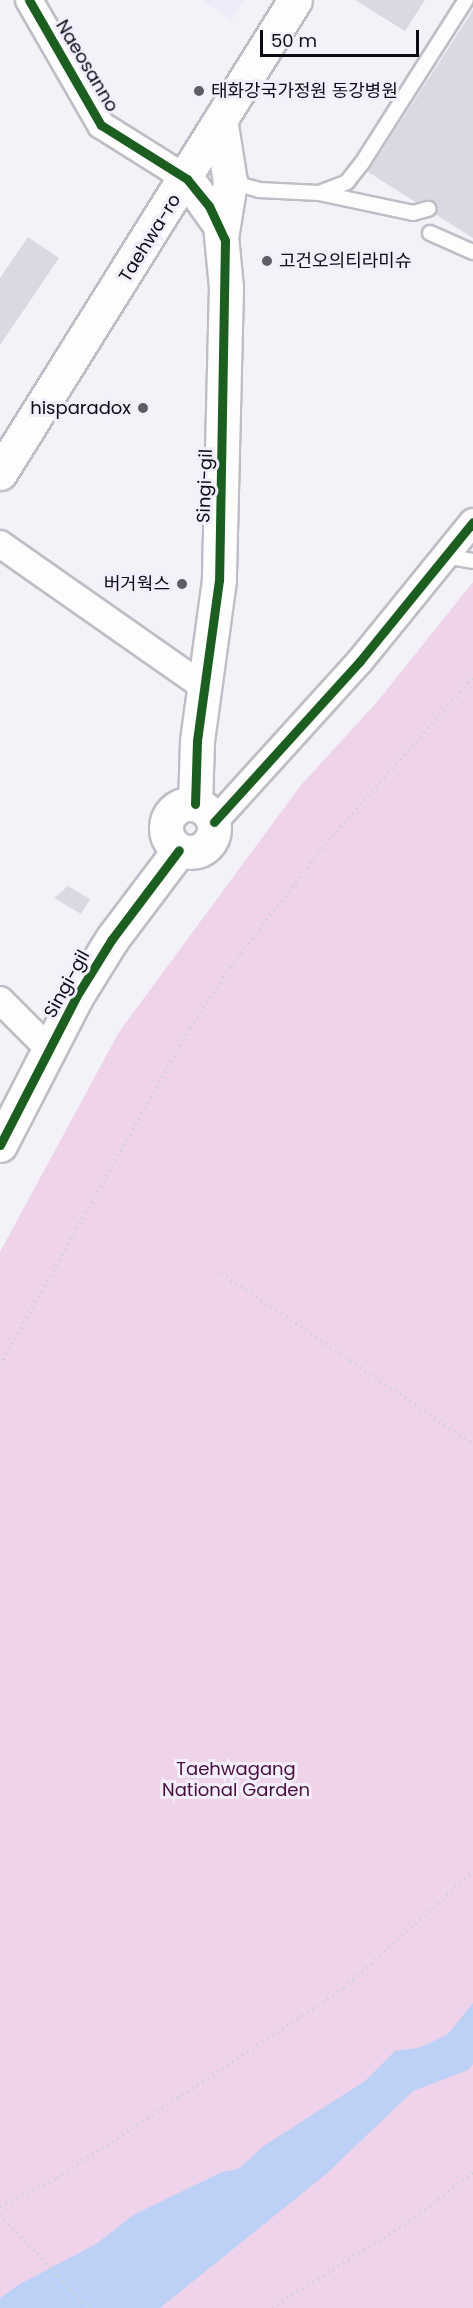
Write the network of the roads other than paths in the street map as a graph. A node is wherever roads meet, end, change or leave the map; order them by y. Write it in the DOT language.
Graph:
graph roads {
  1 [pos="29,0"];
  2 [pos="295,0"];
  3 [pos="466,0"];
  4 [pos="221,125"];
  5 [pos="187,179"];
  6 [pos="230,182"];
  7 [pos="319,193"];
  8 [pos="428,209"];
  9 [pos="222,232"];
  10 [pos="430,233"];
  11 [pos="473,252"];
  12 [pos="0,473"];
  13 [pos="473,522"];
  14 [pos="0,544"];
  15 [pos="445,556"];
  16 [pos="473,561"];
  17 [pos="207,688"];
  18 [pos="204,813"];
  19 [pos="0,1000"];
  20 [pos="51,1051"];
  21 [pos="0,1145"];
  1 -- 5 [label="street, Naeosanno"];
  2 -- 4 [label="street, Taehwa-ro"];
  3 -- 7 [label="lane"];
  4 -- 5 [label="street, Taehwa-ro"];
  4 -- 6 [label="street"];
  5 -- 9 [label="street, Singi-gil"];
  5 -- 12 [label="street, Taehwa-ro"];
  6 -- 7 [label="lane"];
  6 -- 9 [label="street"];
  7 -- 8 [label="lane"];
  9 -- 17 [label="street, Singi-gil"];
  10 -- 11 [label="lane"];
  13 -- 15 [label="street"];
  14 -- 17 [label="street"];
  15 -- 16 [label="lane"];
  15 -- 18 [label="street"];
  17 -- 18 [label="street, Singi-gil"];
  18 -- 20 [label="street, Singi-gil"];
  19 -- 20 [label="street"];
  20 -- 21 [label="street, Singi-gil"];
}
